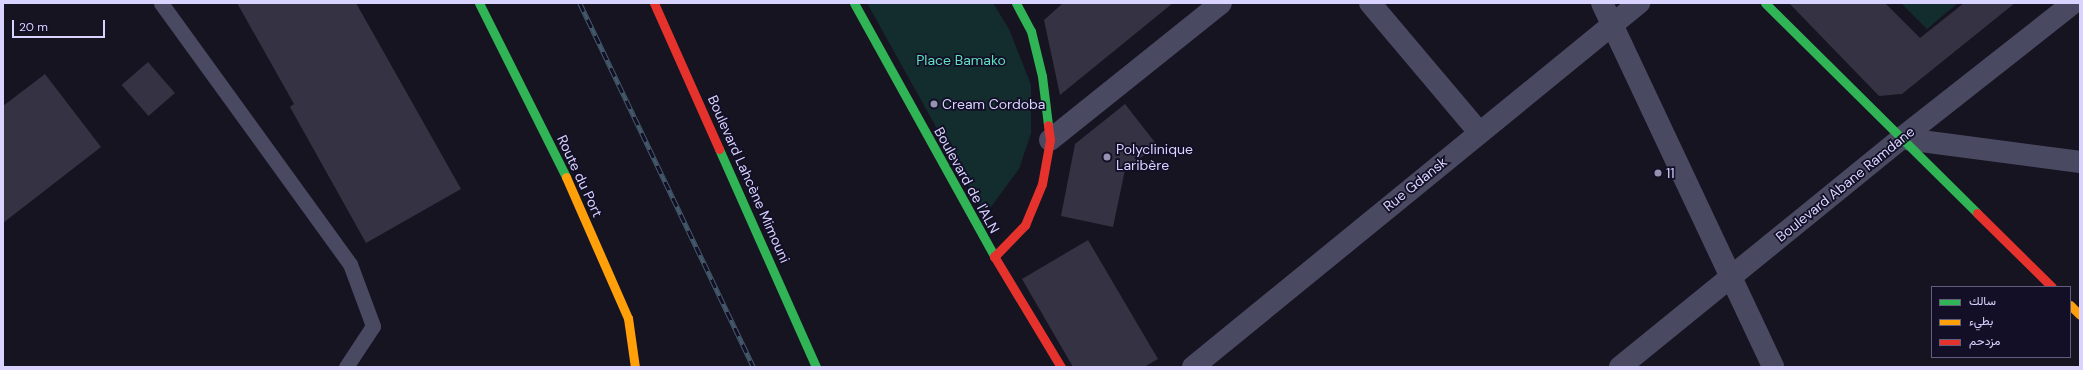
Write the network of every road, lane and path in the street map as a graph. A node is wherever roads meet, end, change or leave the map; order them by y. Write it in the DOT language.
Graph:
graph roads {
  1 [pos="161,3"];
  2 [pos="479,3"];
  3 [pos="654,3"];
  4 [pos="854,3"];
  5 [pos="1016,3"];
  6 [pos="1221,3"];
  7 [pos="1370,3"];
  8 [pos="1602,3"];
  9 [pos="1639,3"];
  10 [pos="1765,3"];
  11 [pos="2073,3"];
  12 [pos="1612,27"];
  13 [pos="1479,132"];
  14 [pos="1904,138"];
  15 [pos="1050,140"];
  16 [pos="2080,162"];
  17 [pos="994,257"];
  18 [pos="1731,276"];
  19 [pos="2051,286"];
  20 [pos="2071,306"];
  21 [pos="2080,315"];
  22 [pos="346,367"];
  23 [pos="635,367"];
  24 [pos="816,367"];
  25 [pos="1061,367"];
  26 [pos="1193,367"];
  27 [pos="1620,367"];
  28 [pos="1773,367"];
  1 -- 22 [label="lane"];
  2 -- 23 [label="main road, Route du Port"];
  3 -- 24 [label="main road, Boulevard Lahcène Mimouni"];
  4 -- 17 [label="main road, Boulevard de l'ALN"];
  5 -- 15 [label="main road"];
  6 -- 15 [label="street"];
  7 -- 13 [label="street"];
  8 -- 12 [label="street"];
  9 -- 12 [label="street, Rue Gdansk"];
  10 -- 14 [label="main road"];
  11 -- 14 [label="street, Boulevard Abane Ramdane"];
  12 -- 13 [label="street, Rue Gdansk"];
  12 -- 18 [label="street"];
  13 -- 26 [label="street, Rue Gdansk"];
  14 -- 16 [label="street"];
  14 -- 18 [label="street, Boulevard Abane Ramdane"];
  14 -- 19 [label="main road"];
  15 -- 17 [label="main road"];
  17 -- 25 [label="main road, Boulevard de l'ALN"];
  18 -- 27 [label="street, Boulevard Abane Ramdane"];
  18 -- 28 [label="street"];
  20 -- 21 [label="main road"];
}
